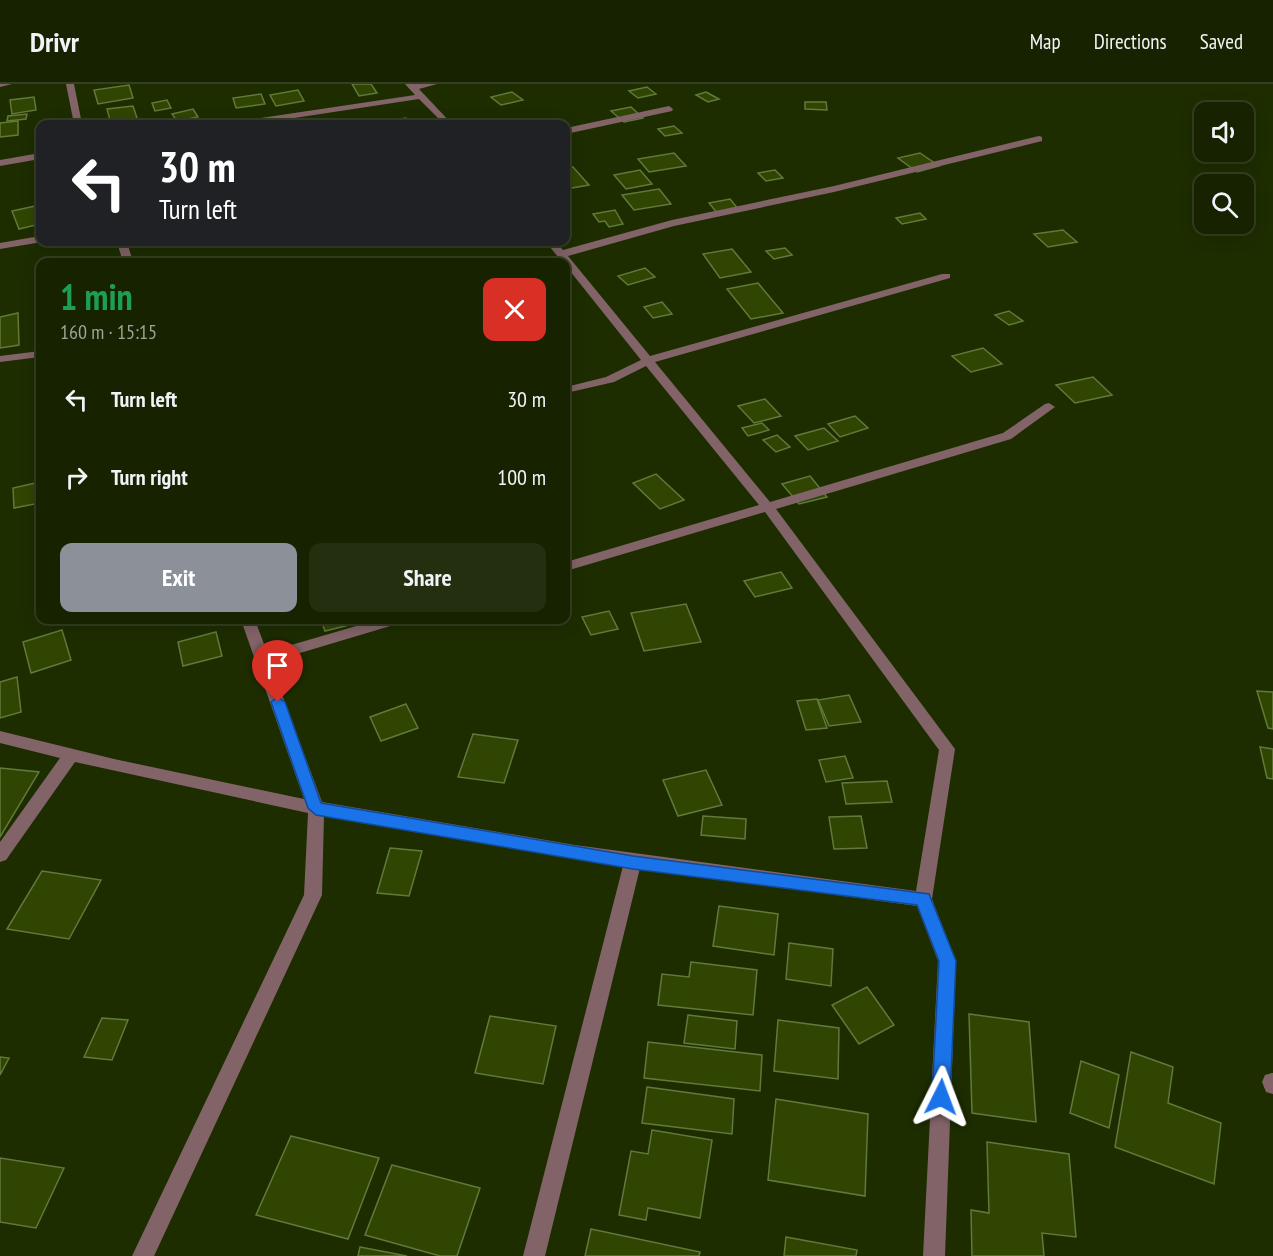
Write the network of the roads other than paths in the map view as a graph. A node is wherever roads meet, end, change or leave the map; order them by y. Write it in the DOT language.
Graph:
graph roads {
  1 [pos="8,84"];
  2 [pos="70,84"];
  3 [pos="433,84"];
  4 [pos="0,85"];
  5 [pos="411,86"];
  6 [pos="419,97"];
  7 [pos="669,109"];
  8 [pos="77,120"];
  9 [pos="267,120"];
  10 [pos="444,120"];
  11 [pos="570,130"];
  12 [pos="1039,139"];
  13 [pos="36,157"];
  14 [pos="0,163"];
  15 [pos="36,240"];
  16 [pos="0,246"];
  17 [pos="555,246"];
  18 [pos="562,254"];
  19 [pos="565,258"];
  20 [pos="570,264"];
  21 [pos="946,276"];
  22 [pos="36,354"];
  23 [pos="0,359"];
  24 [pos="650,360"];
  25 [pos="570,389"];
  26 [pos="1049,407"];
  27 [pos="766,505"];
  28 [pos="570,566"];
  29 [pos="249,624"];
  30 [pos="379,624"];
  31 [pos="262,659"];
  32 [pos="0,737"];
  33 [pos="70,756"];
  34 [pos="316,808"];
  35 [pos="0,855"];
  36 [pos="633,862"];
  37 [pos="923,899"];
  38 [pos="143,1256"];
  39 [pos="534,1256"];
  40 [pos="934,1256"];
  1 -- 4 [label="street"];
  2 -- 8 [label="street"];
  3 -- 5 [label="street"];
  5 -- 6 [label="street"];
  6 -- 9 [label="street"];
  6 -- 10 [label="street"];
  7 -- 11 [label="street"];
  12 -- 18 [label="street"];
  13 -- 14 [label="street"];
  15 -- 16 [label="street"];
  17 -- 18 [label="street"];
  18 -- 19 [label="street"];
  20 -- 24 [label="street"];
  21 -- 24 [label="street"];
  22 -- 23 [label="street"];
  24 -- 25 [label="street"];
  24 -- 27 [label="street"];
  26 -- 27 [label="street"];
  27 -- 28 [label="street"];
  27 -- 37 [label="street"];
  29 -- 31 [label="street"];
  30 -- 31 [label="street"];
  31 -- 34 [label="street"];
  32 -- 33 [label="street"];
  33 -- 34 [label="street"];
  33 -- 35 [label="street"];
  34 -- 36 [label="street"];
  34 -- 38 [label="street"];
  36 -- 37 [label="street"];
  36 -- 39 [label="street"];
  37 -- 40 [label="street"];
}
